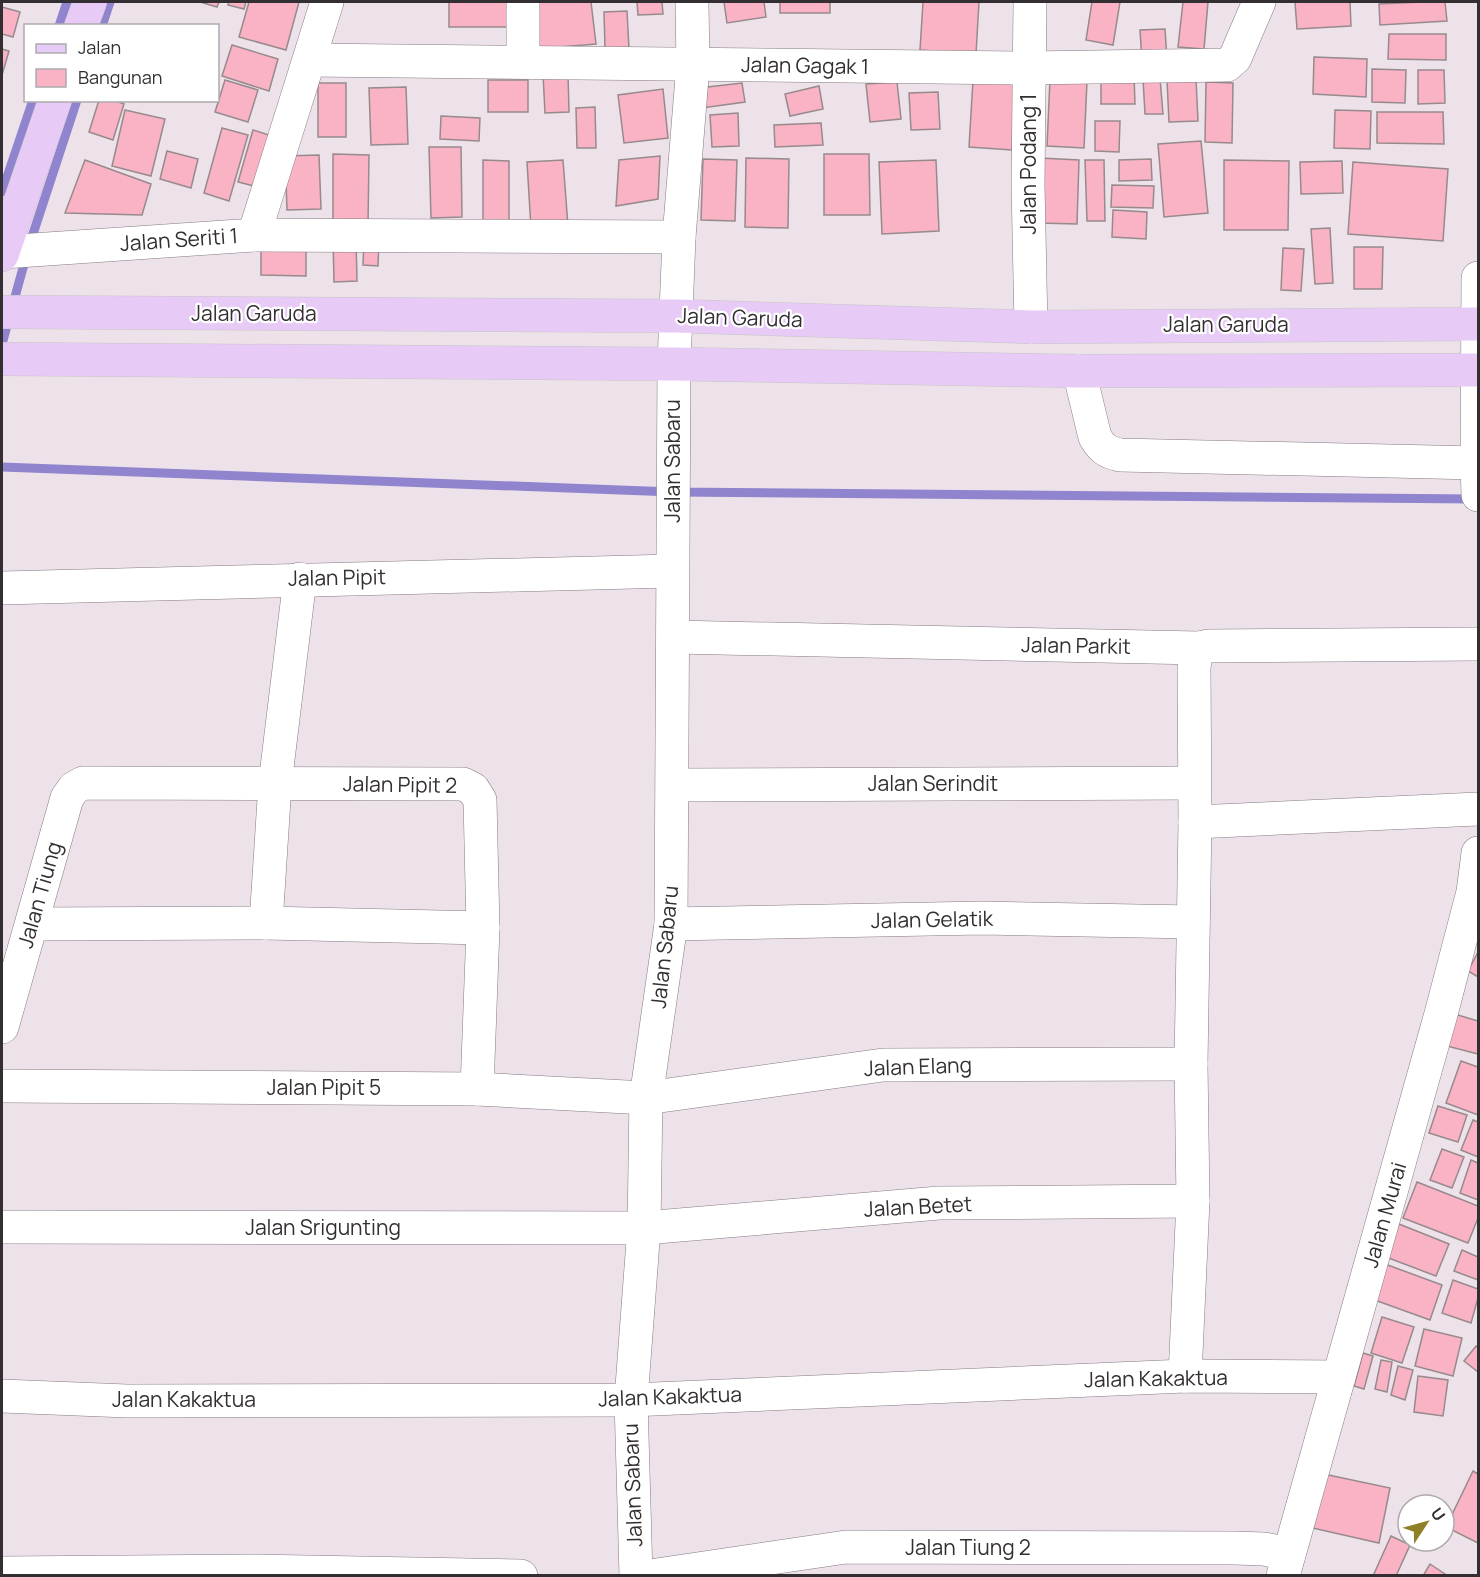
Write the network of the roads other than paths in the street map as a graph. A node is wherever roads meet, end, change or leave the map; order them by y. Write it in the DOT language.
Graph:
graph roads {
  1 [pos="90,2"];
  2 [pos="327,2"];
  3 [pos="523,2"];
  4 [pos="692,2"];
  5 [pos="1030,2"];
  6 [pos="1259,2"];
  7 [pos="82,24"];
  8 [pos="310,60"];
  9 [pos="523,62"];
  10 [pos="693,65"];
  11 [pos="1029,68"];
  12 [pos="54,102"];
  13 [pos="254,235"];
  14 [pos="679,237"];
  15 [pos="2,253"];
  16 [pos="1479,278"];
  17 [pos="2,312"];
  18 [pos="677,316"];
  19 [pos="1478,324"];
  20 [pos="1031,327"];
  21 [pos="2,359"];
  22 [pos="674,364"];
  23 [pos="1478,370"];
  24 [pos="1079,371"];
  25 [pos="1478,479"];
  26 [pos="672,571"];
  27 [pos="300,579"];
  28 [pos="2,588"];
  29 [pos="674,637"];
  30 [pos="1479,644"];
  31 [pos="1199,648"];
  32 [pos="1194,783"];
  33 [pos="275,784"];
  34 [pos="673,785"];
  35 [pos="67,798"];
  36 [pos="1479,809"];
  37 [pos="1195,822"];
  38 [pos="1479,853"];
  39 [pos="1193,922"];
  40 [pos="267,923"];
  41 [pos="32,924"];
  42 [pos="671,924"];
  43 [pos="483,928"];
  44 [pos="2,1027"];
  45 [pos="1191,1064"];
  46 [pos="2,1086"];
  47 [pos="477,1089"];
  48 [pos="646,1098"];
  49 [pos="1193,1201"];
  50 [pos="2,1227"];
  51 [pos="644,1228"];
  52 [pos="1185,1376"];
  53 [pos="1339,1377"];
  54 [pos="2,1396"];
  55 [pos="631,1400"];
  56 [pos="1286,1565"];
  57 [pos="2,1573"];
  58 [pos="521,1575"];
  59 [pos="636,1575"];
  60 [pos="650,1575"];
  1 -- 7 [label="main road"];
  2 -- 8 [label="street, Jalan Seriti 1"];
  3 -- 9 [label="street"];
  4 -- 10 [label="street, Jalan Sabaru"];
  5 -- 11 [label="street, Jalan Podang 1"];
  6 -- 11 [label="street, Jalan Gagak 1"];
  8 -- 9 [label="street, Jalan Gagak 1"];
  8 -- 13 [label="street, Jalan Seriti 1"];
  9 -- 10 [label="street, Jalan Gagak 1"];
  10 -- 11 [label="street, Jalan Gagak 1"];
  10 -- 14 [label="street, Jalan Sabaru"];
  11 -- 20 [label="street, Jalan Podang 1"];
  12 -- 15 [label="main road"];
  13 -- 14 [label="street"];
  13 -- 15 [label="street, Jalan Seriti 1"];
  14 -- 18 [label="street, Jalan Sabaru"];
  16 -- 19 [label="street"];
  17 -- 18 [label="main road, Jalan Garuda"];
  18 -- 20 [label="main road, Jalan Garuda"];
  18 -- 22 [label="street, Jalan Sabaru"];
  19 -- 20 [label="main road, Jalan Garuda"];
  19 -- 23 [label="street"];
  21 -- 22 [label="main road"];
  22 -- 24 [label="main road"];
  22 -- 26 [label="street, Jalan Sabaru"];
  23 -- 24 [label="main road"];
  23 -- 25 [label="street"];
  24 -- 25 [label="street"];
  26 -- 27 [label="street, Jalan Pipit"];
  26 -- 29 [label="street, Jalan Sabaru"];
  27 -- 28 [label="street, Jalan Pipit"];
  27 -- 33 [label="street"];
  29 -- 31 [label="street, Jalan Parkit"];
  29 -- 34 [label="street, Jalan Sabaru"];
  30 -- 31 [label="street, Jalan Parkit"];
  31 -- 32 [label="street"];
  32 -- 34 [label="street, Jalan Serindit"];
  32 -- 37 [label="street"];
  33 -- 35 [label="street, Jalan Pipit 2"];
  33 -- 40 [label="street"];
  33 -- 43 [label="street, Jalan Pipit 2"];
  34 -- 42 [label="street, Jalan Sabaru"];
  35 -- 41 [label="street, Jalan Tiung"];
  36 -- 37 [label="street"];
  37 -- 39 [label="street"];
  38 -- 53 [label="street, Jalan Murai"];
  39 -- 42 [label="street, Jalan Gelatik"];
  39 -- 45 [label="street"];
  40 -- 41 [label="street"];
  40 -- 43 [label="street"];
  41 -- 44 [label="street, Jalan Tiung"];
  42 -- 48 [label="street, Jalan Sabaru"];
  43 -- 47 [label="street, Jalan Pipit 2"];
  45 -- 48 [label="street, Jalan Elang"];
  45 -- 49 [label="street"];
  46 -- 47 [label="street, Jalan Pipit 5"];
  47 -- 48 [label="street, Jalan Pipit 5"];
  48 -- 51 [label="street, Jalan Sabaru"];
  49 -- 51 [label="street, Jalan Betet"];
  49 -- 52 [label="street"];
  50 -- 51 [label="street, Jalan Srigunting"];
  51 -- 55 [label="street, Jalan Sabaru"];
  52 -- 53 [label="street, Jalan Kakaktua"];
  52 -- 55 [label="street, Jalan Kakaktua"];
  53 -- 56 [label="street, Jalan Murai"];
  54 -- 55 [label="street, Jalan Kakaktua"];
  55 -- 59 [label="street, Jalan Sabaru"];
  56 -- 60 [label="street, Jalan Tiung 2"];
  57 -- 58 [label="street"];
}
